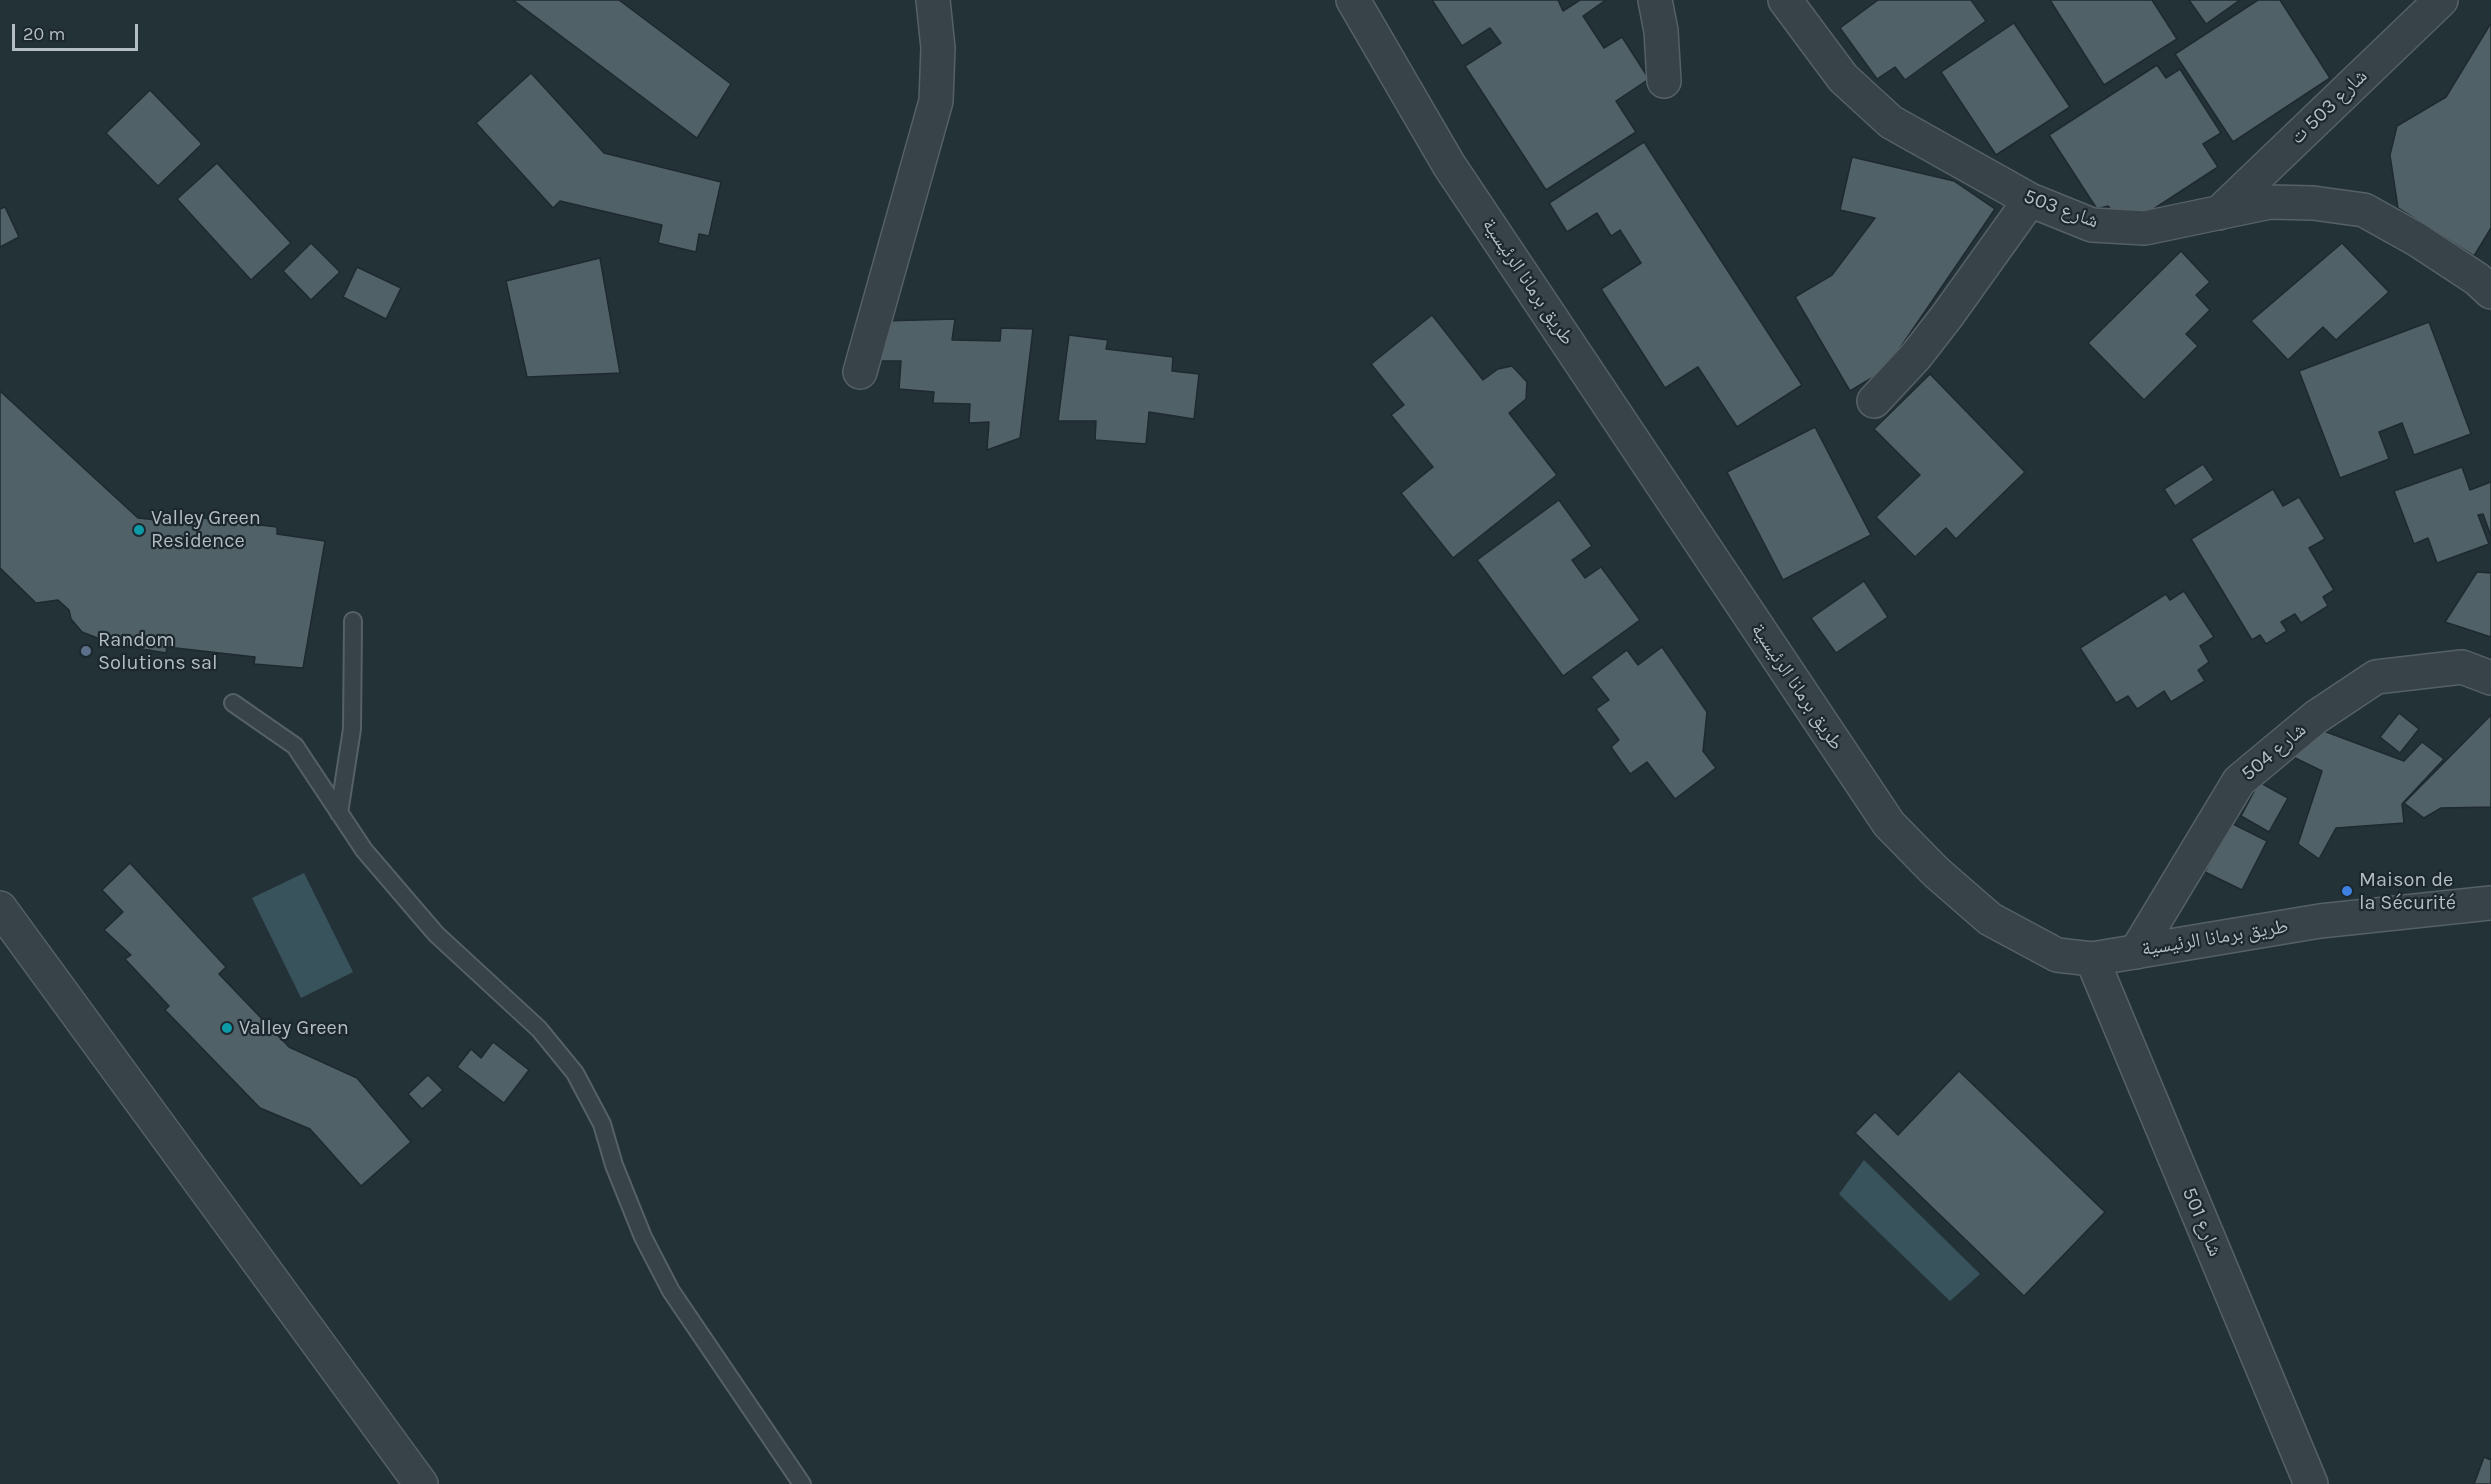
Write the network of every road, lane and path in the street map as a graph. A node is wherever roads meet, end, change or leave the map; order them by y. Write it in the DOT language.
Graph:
graph roads {
  1 [pos="933,0"];
  2 [pos="1353,0"];
  3 [pos="1655,0"];
  4 [pos="1785,0"];
  5 [pos="2440,0"];
  6 [pos="1664,81"];
  7 [pos="2030,201"];
  8 [pos="2217,214"];
  9 [pos="2491,292"];
  10 [pos="860,372"];
  11 [pos="1874,401"];
  12 [pos="353,621"];
  13 [pos="2491,678"];
  14 [pos="233,703"];
  15 [pos="339,813"];
  16 [pos="2491,903"];
  17 [pos="0,908"];
  18 [pos="2136,952"];
  19 [pos="2092,959"];
  20 [pos="421,1484"];
  21 [pos="802,1484"];
  22 [pos="2312,1484"];
  1 -- 10 [label="street"];
  2 -- 19 [label="street, طريق برمانا الرئيسية"];
  3 -- 6 [label="street"];
  4 -- 7 [label="street, شارع 503"];
  5 -- 8 [label="street, شارع 503 ت"];
  7 -- 8 [label="street, شارع 503"];
  7 -- 11 [label="street"];
  8 -- 9 [label="street, شارع 503"];
  12 -- 15 [label="lane"];
  13 -- 18 [label="street, شارع 504"];
  14 -- 15 [label="lane"];
  15 -- 21 [label="lane"];
  16 -- 18 [label="street, طريق برمانا الرئيسية"];
  17 -- 20 [label="street"];
  18 -- 19 [label="street, طريق برمانا الرئيسية"];
  19 -- 22 [label="street, شارع 501"];
}
